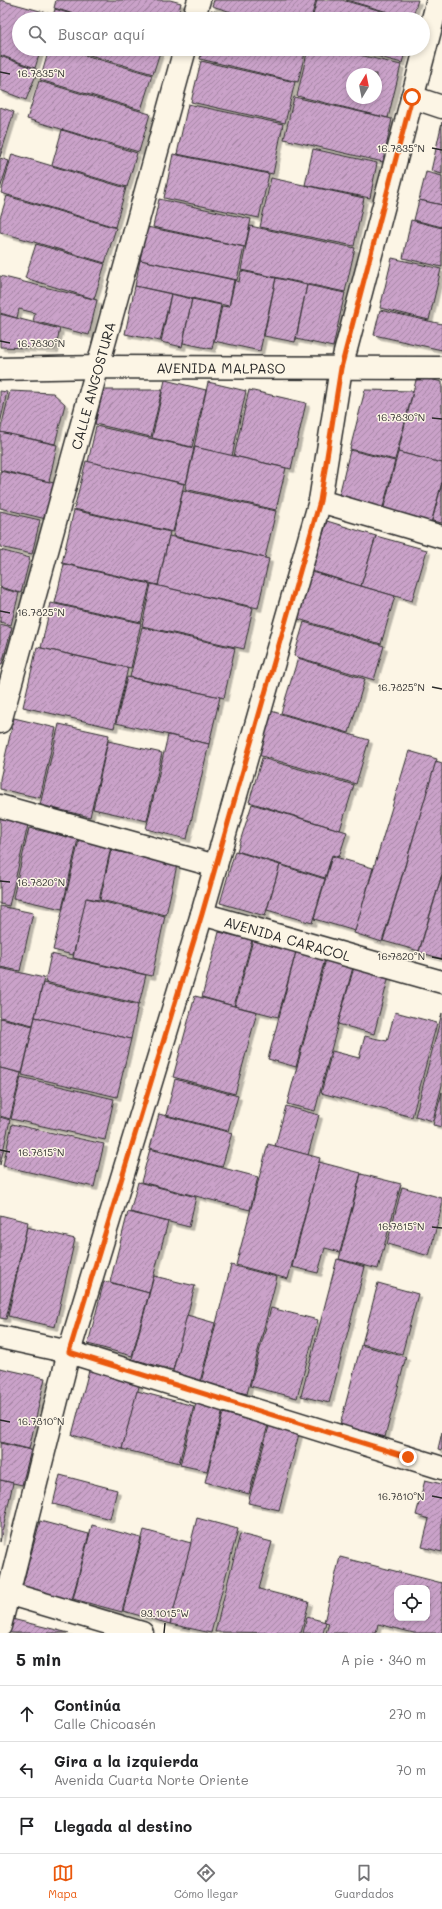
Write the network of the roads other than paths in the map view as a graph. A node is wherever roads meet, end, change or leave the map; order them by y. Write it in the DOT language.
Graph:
graph roads {
  1 [pos="199,0"];
  2 [pos="438,0"];
  3 [pos="195,12"];
  4 [pos="430,30"];
  5 [pos="183,56"];
  6 [pos="423,56"];
  7 [pos="412,97"];
  8 [pos="442,107"];
  9 [pos="98,367"];
  10 [pos="341,368"];
  11 [pos="442,368"];
  12 [pos="0,369"];
  13 [pos="320,501"];
  14 [pos="442,537"];
  15 [pos="0,722"];
  16 [pos="0,806"];
  17 [pos="216,866"];
  18 [pos="202,914"];
  19 [pos="442,982"];
  20 [pos="0,1337"];
  21 [pos="69,1352"];
  22 [pos="442,1468"];
  23 [pos="4,1593"];
  24 [pos="0,1626"];
  25 [pos="142,1633"];
  1 -- 3 [label="street"];
  2 -- 4 [label="street"];
  5 -- 9 [label="street, CALLE ANGOSTURA"];
  6 -- 7 [label="street"];
  7 -- 8 [label="street"];
  7 -- 10 [label="street"];
  9 -- 10 [label="street, AVENIDA MALPASO"];
  9 -- 12 [label="street, AVENIDA MALPASO"];
  9 -- 15 [label="street, CALLE ANGOSTURA"];
  10 -- 11 [label="street, AVENIDA MALPASO"];
  10 -- 13 [label="street"];
  13 -- 14 [label="street"];
  13 -- 17 [label="street"];
  16 -- 17 [label="street"];
  17 -- 18 [label="street"];
  18 -- 19 [label="street, AVENIDA CARACOL"];
  18 -- 21 [label="street"];
  20 -- 21 [label="street"];
  21 -- 22 [label="street"];
  21 -- 23 [label="street"];
  23 -- 24 [label="street"];
  23 -- 25 [label="street"];
}
